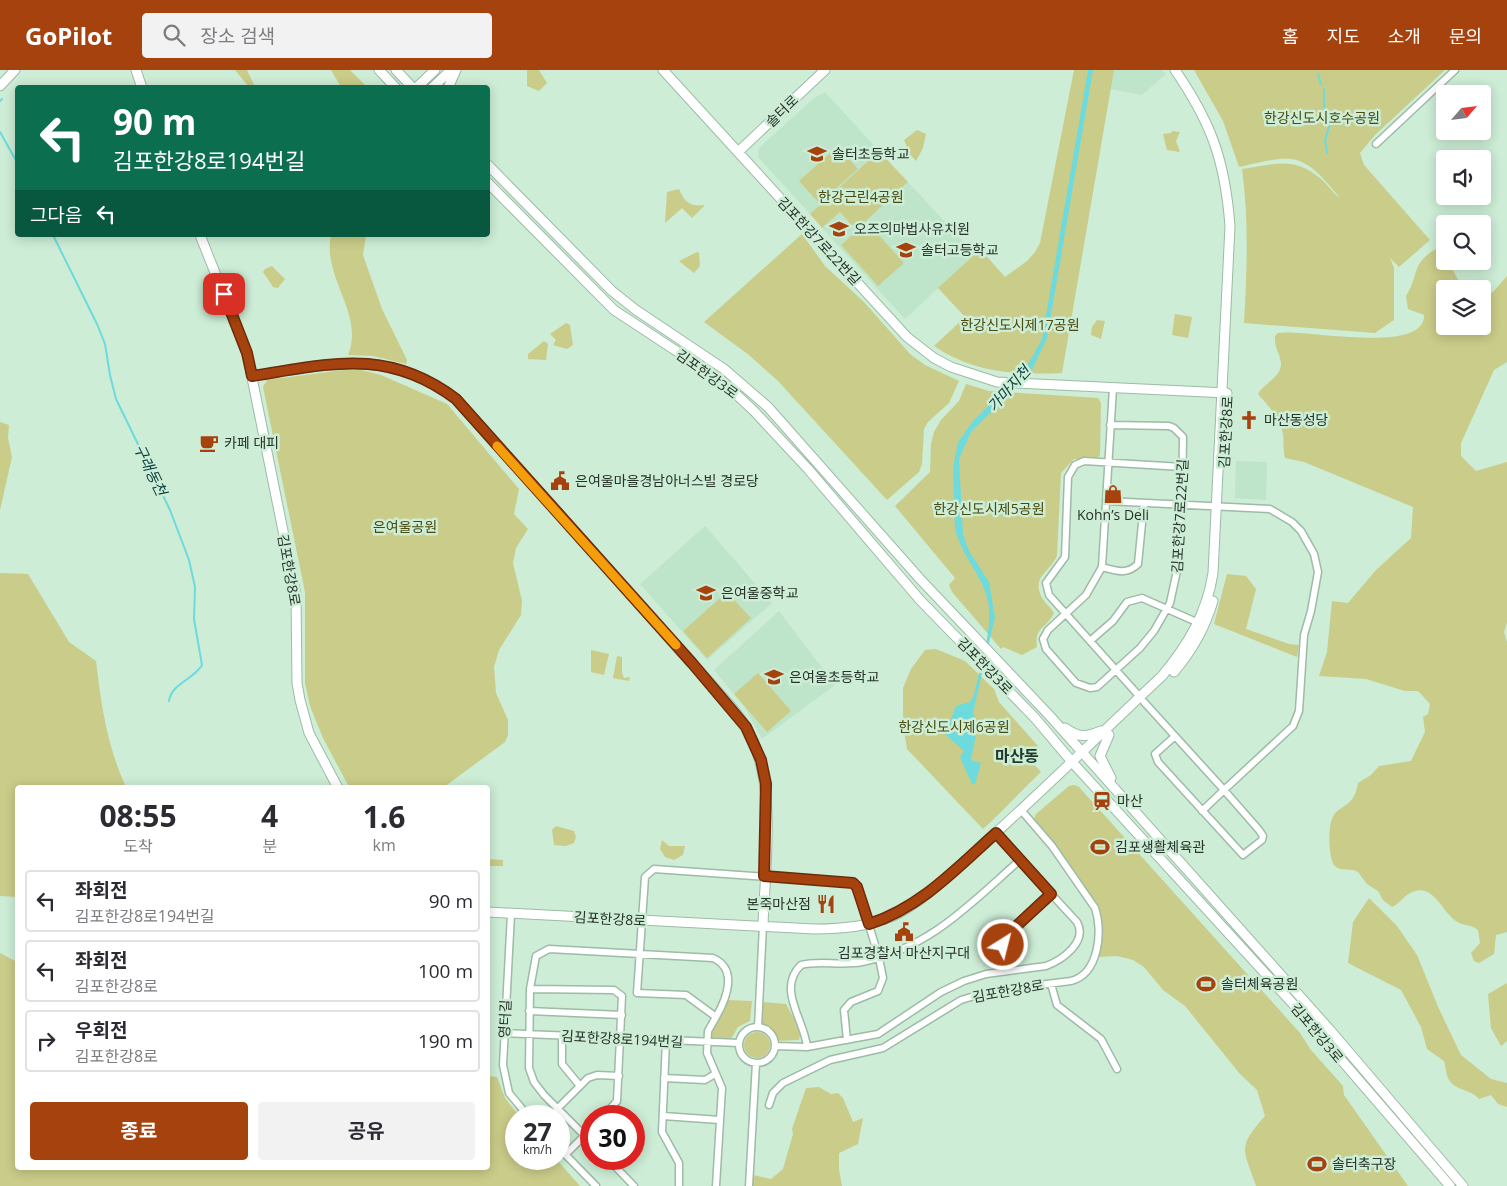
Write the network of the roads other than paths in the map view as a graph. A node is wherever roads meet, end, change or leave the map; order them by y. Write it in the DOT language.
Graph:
graph roads {
  1 [pos="15,70"];
  2 [pos="136,70"];
  3 [pos="380,70"];
  4 [pos="396,70"];
  5 [pos="435,70"];
  6 [pos="451,70"];
  7 [pos="456,70"];
  8 [pos="663,70"];
  9 [pos="825,70"];
  10 [pos="1175,70"];
  11 [pos="1182,70"];
  12 [pos="1455,70"];
  13 [pos="141,85"];
  14 [pos="393,85"];
  15 [pos="412,85"];
  16 [pos="418,85"];
  17 [pos="435,85"];
  18 [pos="449,85"];
  19 [pos="0,86"];
  20 [pos="1376,144"];
  21 [pos="738,152"];
  22 [pos="490,167"];
  23 [pos="490,185"];
  24 [pos="201,237"];
  25 [pos="252,376"];
  26 [pos="1113,388"];
  27 [pos="1226,393"];
  28 [pos="1110,425"];
  29 [pos="1107,462"];
  30 [pos="1182,467"];
  31 [pos="1106,501"];
  32 [pos="1144,503"];
  33 [pos="1182,505"];
  34 [pos="1220,506"];
  35 [pos="1102,567"];
  36 [pos="1166,610"];
  37 [pos="1064,614"];
  38 [pos="1201,624"];
  39 [pos="1090,641"];
  40 [pos="1115,670"];
  41 [pos="1142,700"];
  42 [pos="1049,714"];
  43 [pos="1108,732"];
  44 [pos="1174,737"];
  45 [pos="1082,753"];
  46 [pos="1072,762"];
  47 [pos="336,785"];
  48 [pos="1224,790"];
  49 [pos="1124,800"];
  50 [pos="1021,810"];
  51 [pos="1202,811"];
  52 [pos="996,833"];
  53 [pos="1020,860"];
  54 [pos="764,876"];
  55 [pos="1051,894"];
  56 [pos="490,912"];
  57 [pos="511,914"];
  58 [pos="642,921"];
  59 [pos="869,924"];
  60 [pos="763,925"];
  61 [pos="640,954"];
  62 [pos="879,958"];
  63 [pos="1007,971"];
  64 [pos="1050,984"];
  65 [pos="530,989"];
  66 [pos="529,1011"];
  67 [pos="622,1015"];
  68 [pos="716,1017"];
  69 [pos="758,1027"];
  70 [pos="504,1033"];
  71 [pos="528,1034"];
  72 [pos="562,1035"];
  73 [pos="620,1038"];
  74 [pos="847,1040"];
  75 [pos="666,1041"];
  76 [pos="707,1043"];
  77 [pos="739,1043"];
  78 [pos="776,1046"];
  79 [pos="808,1047"];
  80 [pos="756,1063"];
  81 [pos="1117,1069"];
  82 [pos="715,1074"];
  83 [pos="618,1076"];
  84 [pos="664,1078"];
  85 [pos="580,1086"];
  86 [pos="518,1105"];
  87 [pos="553,1105"];
  88 [pos="561,1105"];
  89 [pos="614,1105"];
  90 [pos="769,1105"];
  91 [pos="663,1116"];
  92 [pos="720,1120"];
  93 [pos="570,1122"];
  94 [pos="580,1131"];
  95 [pos="580,1141"];
  96 [pos="570,1150"];
  97 [pos="570,1158"];
  98 [pos="619,1170"];
  99 [pos="596,1186"];
  100 [pos="634,1186"];
  101 [pos="679,1186"];
  102 [pos="716,1186"];
  103 [pos="749,1186"];
  104 [pos="1450,1186"];
  105 [pos="1463,1186"];
  1 -- 19 [label="street"];
  2 -- 13 [label="street"];
  3 -- 14 [label="street"];
  4 -- 15 [label="street"];
  5 -- 16 [label="street"];
  6 -- 17 [label="street"];
  7 -- 18 [label="street"];
  8 -- 21 [label="street, 김포한강7로22번길"];
  9 -- 21 [label="street, 솔터로"];
  10 -- 27 [label="street, 김포한강8로"];
  11 -- 27 [label="street, 김포한강8로"];
  12 -- 20 [label="street"];
  21 -- 26 [label="street, 김포한강7로22번길"];
  22 -- 42 [label="street, 김포한강3로"];
  23 -- 46 [label="street, 김포한강3로"];
  24 -- 25 [label="street, 김포한강8로"];
  25 -- 47 [label="street, 김포한강8로"];
  25 -- 54 [label="street"];
  26 -- 27 [label="street"];
  26 -- 28 [label="street, 김포한강7로22번길"];
  27 -- 34 [label="street, 김포한강8로"];
  28 -- 29 [label="street, 김포한강7로22번길"];
  28 -- 30 [label="street, 김포한강7로22번길"];
  29 -- 30 [label="street"];
  29 -- 31 [label="street, 김포한강7로22번길"];
  29 -- 37 [label="street"];
  30 -- 33 [label="street, 김포한강7로22번길"];
  31 -- 32 [label="street"];
  31 -- 35 [label="street, 김포한강7로22번길"];
  32 -- 33 [label="street"];
  32 -- 35 [label="street"];
  33 -- 34 [label="street"];
  33 -- 36 [label="street, 김포한강7로22번길"];
  34 -- 38 [label="street, 김포한강8로"];
  34 -- 48 [label="street"];
  35 -- 37 [label="street, 김포한강7로22번길"];
  36 -- 38 [label="street"];
  36 -- 39 [label="street"];
  36 -- 40 [label="street, 김포한강7로22번길"];
  37 -- 39 [label="street"];
  37 -- 40 [label="street, 김포한강7로22번길"];
  38 -- 41 [label="street, 김포한강8로"];
  39 -- 40 [label="street"];
  40 -- 41 [label="street"];
  41 -- 43 [label="street, 김포한강8로"];
  41 -- 44 [label="street"];
  42 -- 43 [label="street"];
  42 -- 45 [label="street, 김포한강3로"];
  43 -- 45 [label="street, 김포한강8로"];
  43 -- 49 [label="street"];
  44 -- 48 [label="street"];
  44 -- 51 [label="street"];
  45 -- 46 [label="street, 김포한강8로"];
  45 -- 49 [label="street, 김포한강3로"];
  46 -- 50 [label="street, 김포한강8로"];
  46 -- 104 [label="street, 김포한강3로"];
  48 -- 51 [label="street"];
  48 -- 51 [label="street"];
  49 -- 105 [label="street, 김포한강3로"];
  50 -- 52 [label="street, 김포한강8로"];
  50 -- 64 [label="street, 김포한강8로"];
  52 -- 53 [label="street"];
  52 -- 59 [label="street, 김포한강8로"];
  53 -- 55 [label="street"];
  53 -- 62 [label="street"];
  54 -- 58 [label="street"];
  54 -- 59 [label="street"];
  54 -- 60 [label="street"];
  55 -- 63 [label="street"];
  55 -- 63 [label="street"];
  56 -- 57 [label="street, 김포한강8로"];
  57 -- 58 [label="street, 김포한강8로"];
  57 -- 70 [label="street, 영터길"];
  58 -- 60 [label="street, 김포한강8로"];
  58 -- 61 [label="street"];
  59 -- 60 [label="street, 김포한강8로"];
  59 -- 62 [label="street"];
  60 -- 69 [label="street"];
  61 -- 65 [label="street"];
  61 -- 68 [label="street"];
  61 -- 68 [label="street"];
  62 -- 74 [label="street"];
  62 -- 79 [label="street"];
  63 -- 74 [label="street"];
  64 -- 81 [label="street"];
  64 -- 90 [label="street, 김포한강8로"];
  65 -- 66 [label="street"];
  65 -- 67 [label="street"];
  66 -- 67 [label="street"];
  66 -- 71 [label="street"];
  67 -- 73 [label="street"];
  68 -- 76 [label="street"];
  69 -- 77 [label="street"];
  69 -- 78 [label="street"];
  70 -- 71 [label="street, 김포한강8로194번길"];
  70 -- 86 [label="street, 영터길"];
  71 -- 72 [label="street, 김포한강8로194번길"];
  71 -- 87 [label="street"];
  72 -- 73 [label="street, 김포한강8로194번길"];
  72 -- 85 [label="street"];
  73 -- 75 [label="street, 김포한강8로194번길"];
  73 -- 83 [label="street"];
  74 -- 79 [label="street"];
  75 -- 76 [label="street, 김포한강8로194번길"];
  75 -- 84 [label="street"];
  76 -- 77 [label="street, 김포한강8로194번길"];
  76 -- 82 [label="street"];
  77 -- 80 [label="street"];
  78 -- 79 [label="street"];
  78 -- 80 [label="street"];
  80 -- 103 [label="street"];
  82 -- 84 [label="street"];
  82 -- 92 [label="street"];
  83 -- 85 [label="street"];
  83 -- 89 [label="street"];
  84 -- 91 [label="street"];
  85 -- 88 [label="street"];
  91 -- 92 [label="street"];
  91 -- 101 [label="street"];
  92 -- 102 [label="street"];
  93 -- 94 [label="street"];
  95 -- 96 [label="street"];
  97 -- 99 [label="street"];
  98 -- 100 [label="street"];
}
